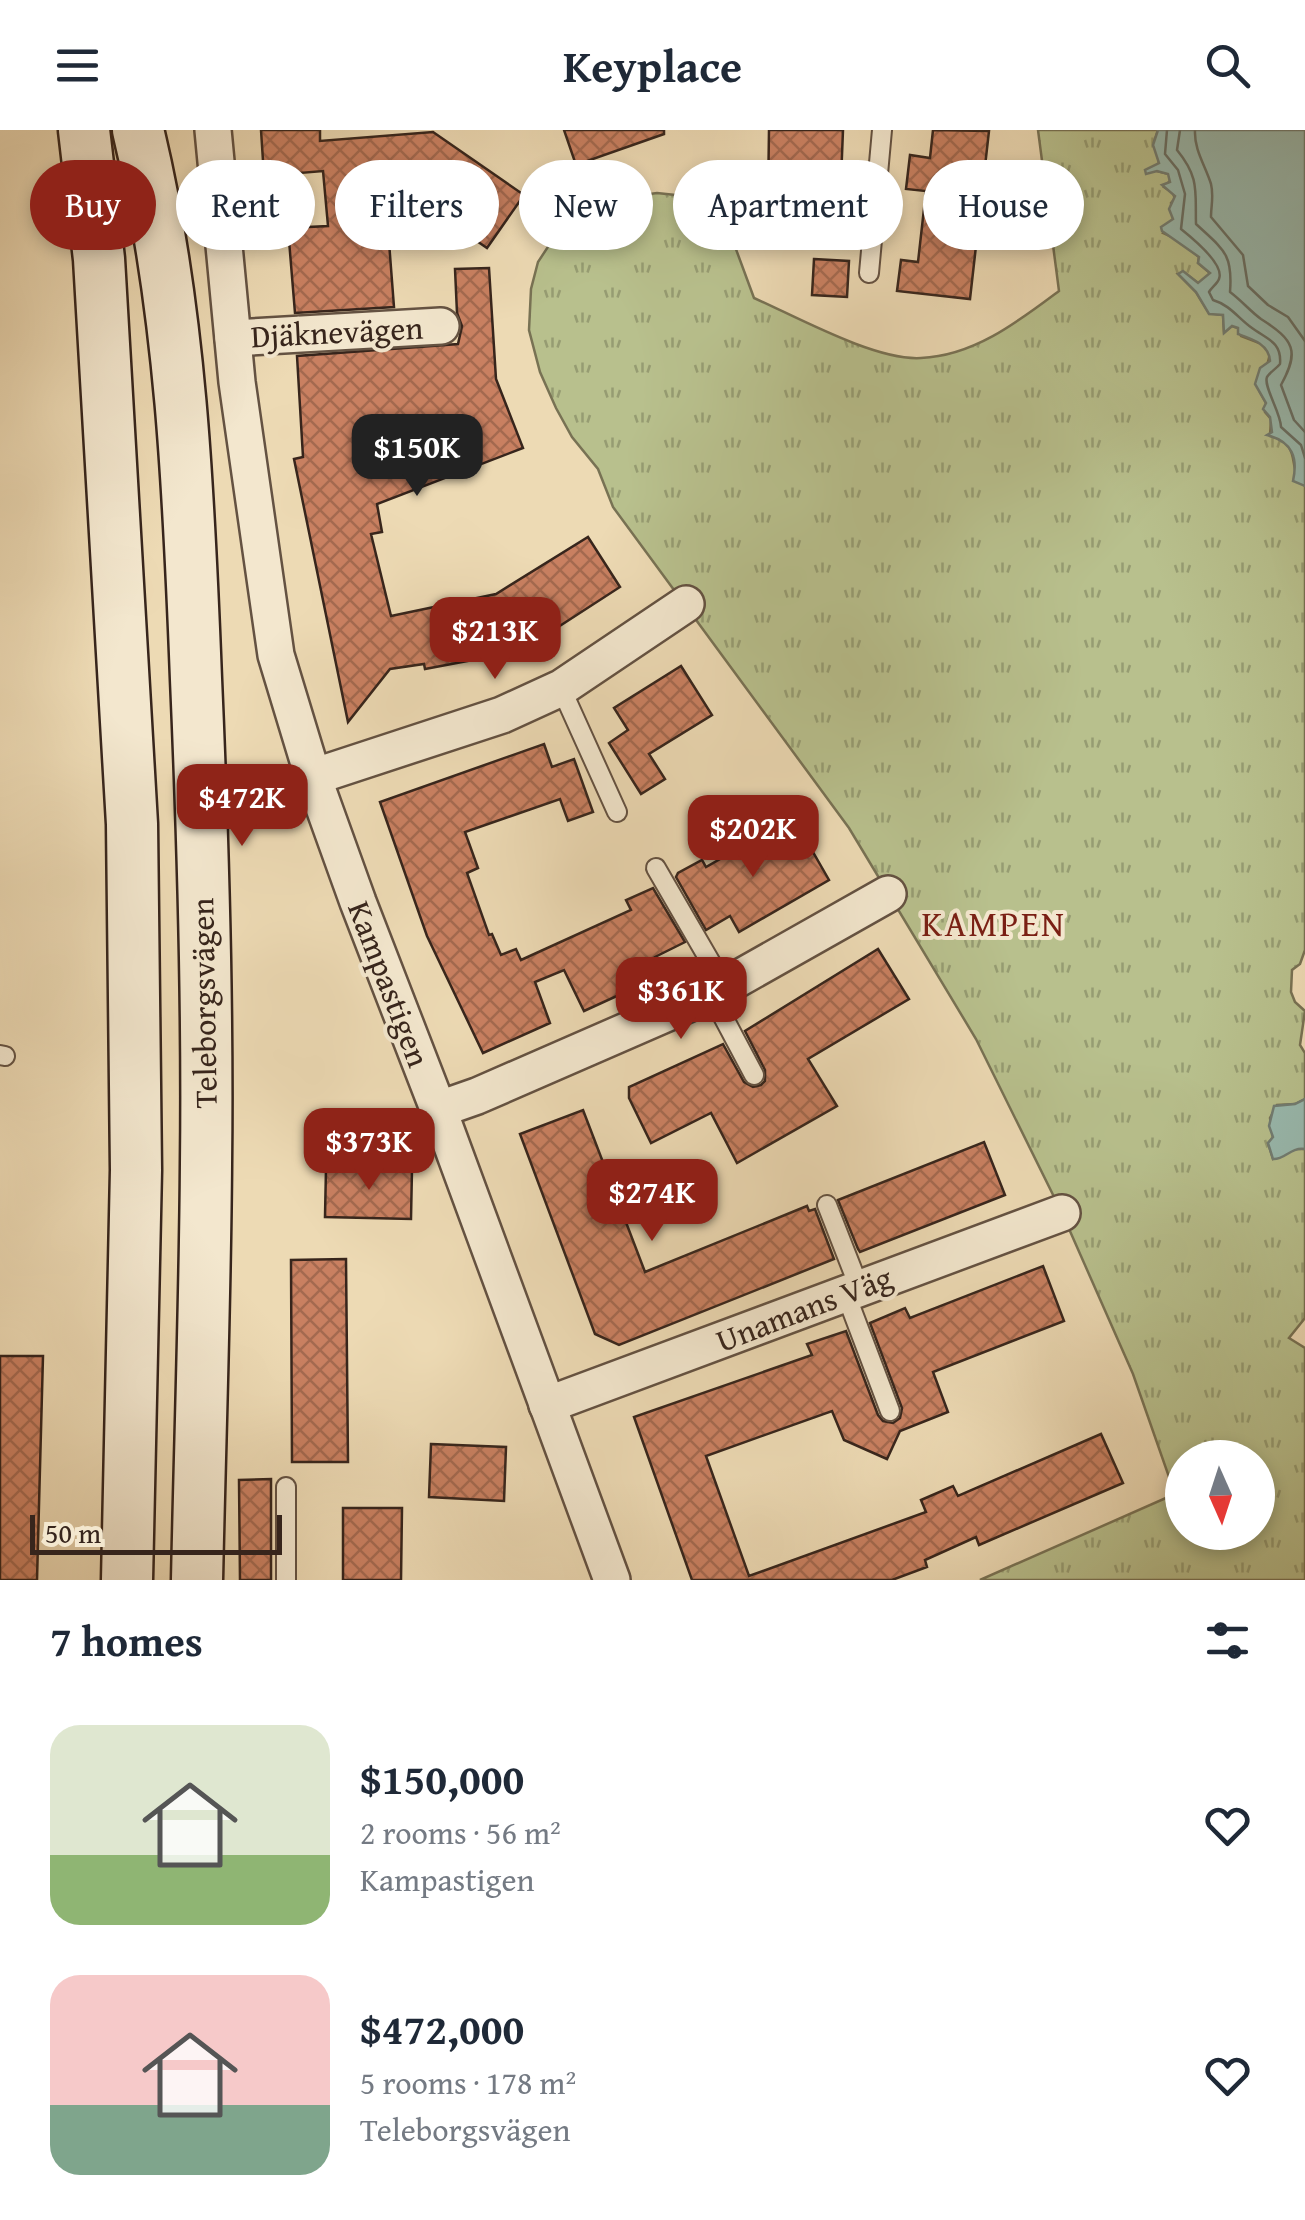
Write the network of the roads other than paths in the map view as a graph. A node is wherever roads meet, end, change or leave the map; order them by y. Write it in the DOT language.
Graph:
graph roads {
  1 [pos="84,130"];
  2 [pos="138,130"];
  3 [pos="213,130"];
  4 [pos="882,130"];
  5 [pos="869,273"];
  6 [pos="441,326"];
  7 [pos="233,338"];
  8 [pos="686,604"];
  9 [pos="561,688"];
  10 [pos="313,777"];
  11 [pos="617,812"];
  12 [pos="656,868"];
  13 [pos="888,894"];
  14 [pos="718,990"];
  15 [pos="754,1075"];
  16 [pos="437,1110"];
  17 [pos="827,1205"];
  18 [pos="1062,1213"];
  19 [pos="852,1290"];
  20 [pos="547,1405"];
  21 [pos="890,1411"];
  22 [pos="286,1487"];
  23 [pos="127,1580"];
  24 [pos="196,1580"];
  25 [pos="286,1580"];
  26 [pos="612,1580"];
  1 -- 23 [label="main road"];
  2 -- 24 [label="main road, Teleborgsvägen"];
  3 -- 7 [label="street, Kampastigen"];
  4 -- 5 [label="lane"];
  6 -- 7 [label="street, Djäknevägen"];
  7 -- 10 [label="street, Kampastigen"];
  8 -- 9 [label="street"];
  9 -- 10 [label="street"];
  9 -- 11 [label="lane"];
  10 -- 16 [label="street, Kampastigen"];
  12 -- 14 [label="lane"];
  13 -- 14 [label="street"];
  14 -- 15 [label="lane"];
  14 -- 16 [label="street"];
  16 -- 20 [label="street, Kampastigen"];
  17 -- 19 [label="lane"];
  18 -- 19 [label="street, Unamans Väg"];
  19 -- 20 [label="street, Unamans Väg"];
  19 -- 21 [label="lane"];
  20 -- 26 [label="street, Kampastigen"];
  22 -- 25 [label="lane"];
}
